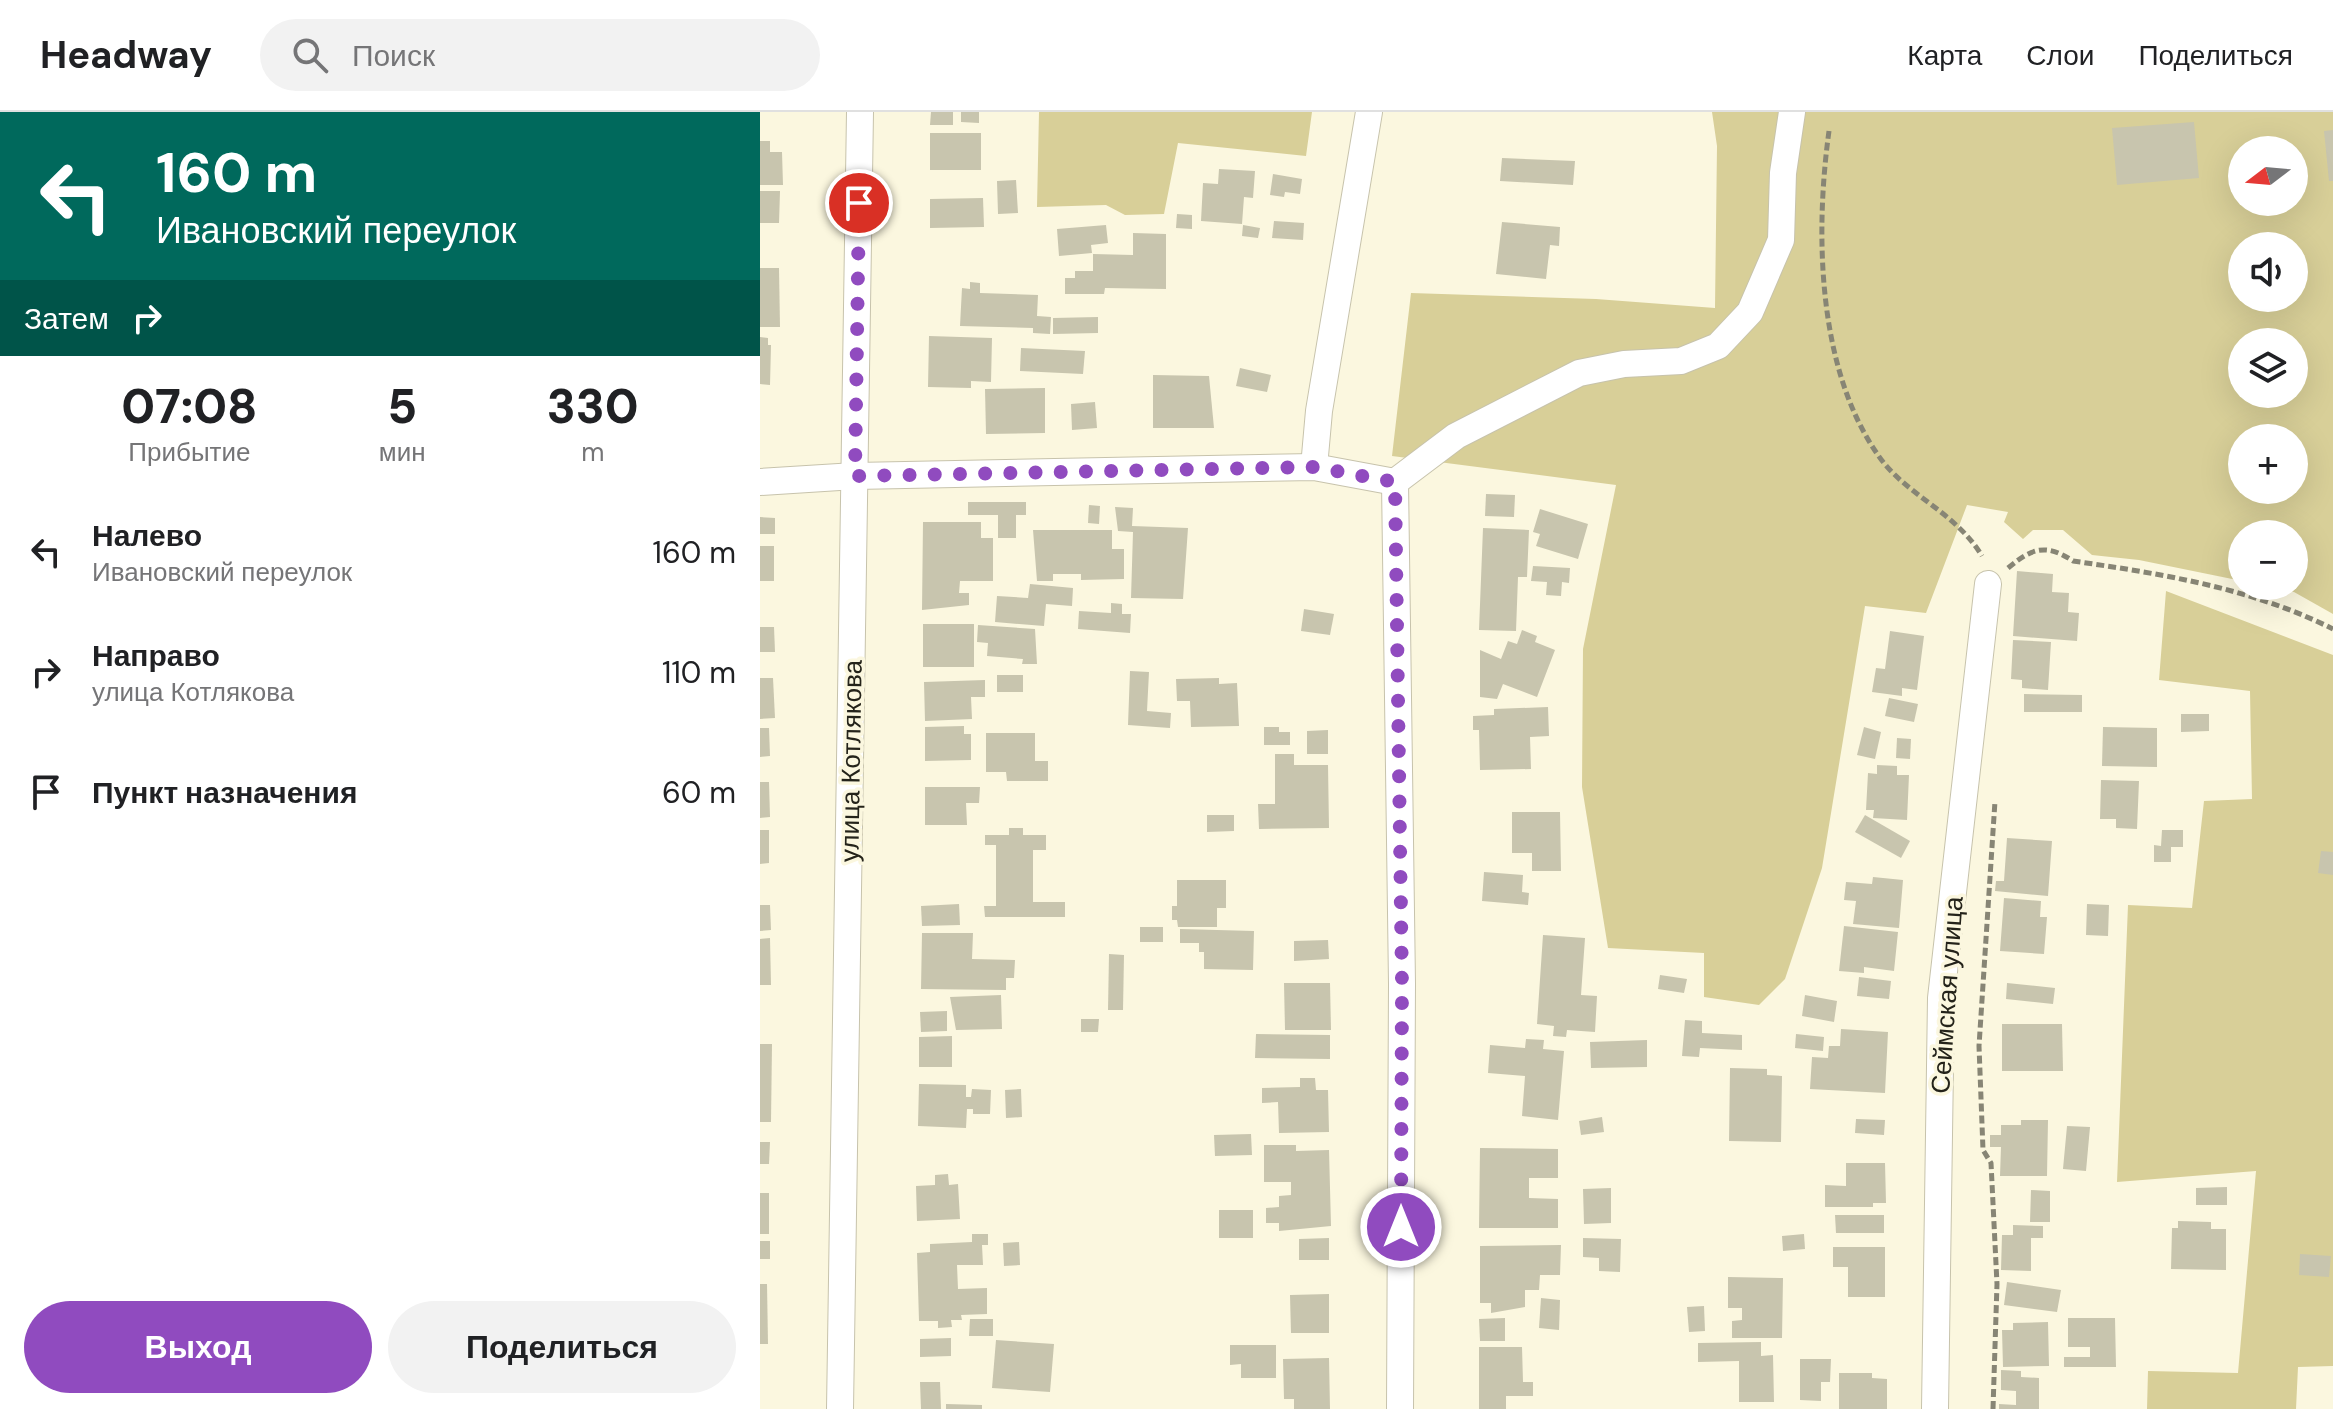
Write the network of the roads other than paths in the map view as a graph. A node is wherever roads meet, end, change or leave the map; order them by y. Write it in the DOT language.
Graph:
graph roads {
  1 [pos="860,112"];
  2 [pos="1369,112"];
  3 [pos="1792,112"];
  4 [pos="1314,467"];
  5 [pos="855,476"];
  6 [pos="760,482"];
  7 [pos="1395,482"];
  8 [pos="1988,584"];
  9 [pos="840,1409"];
  10 [pos="1400,1409"];
  11 [pos="1935,1409"];
  1 -- 5 [label="street, улица Котлякова"];
  2 -- 4 [label="street"];
  3 -- 7 [label="street"];
  4 -- 5 [label="street"];
  4 -- 7 [label="street"];
  5 -- 6 [label="street"];
  5 -- 9 [label="street, улица Котлякова"];
  7 -- 10 [label="street"];
  8 -- 11 [label="street, Сеймская улица"];
}
